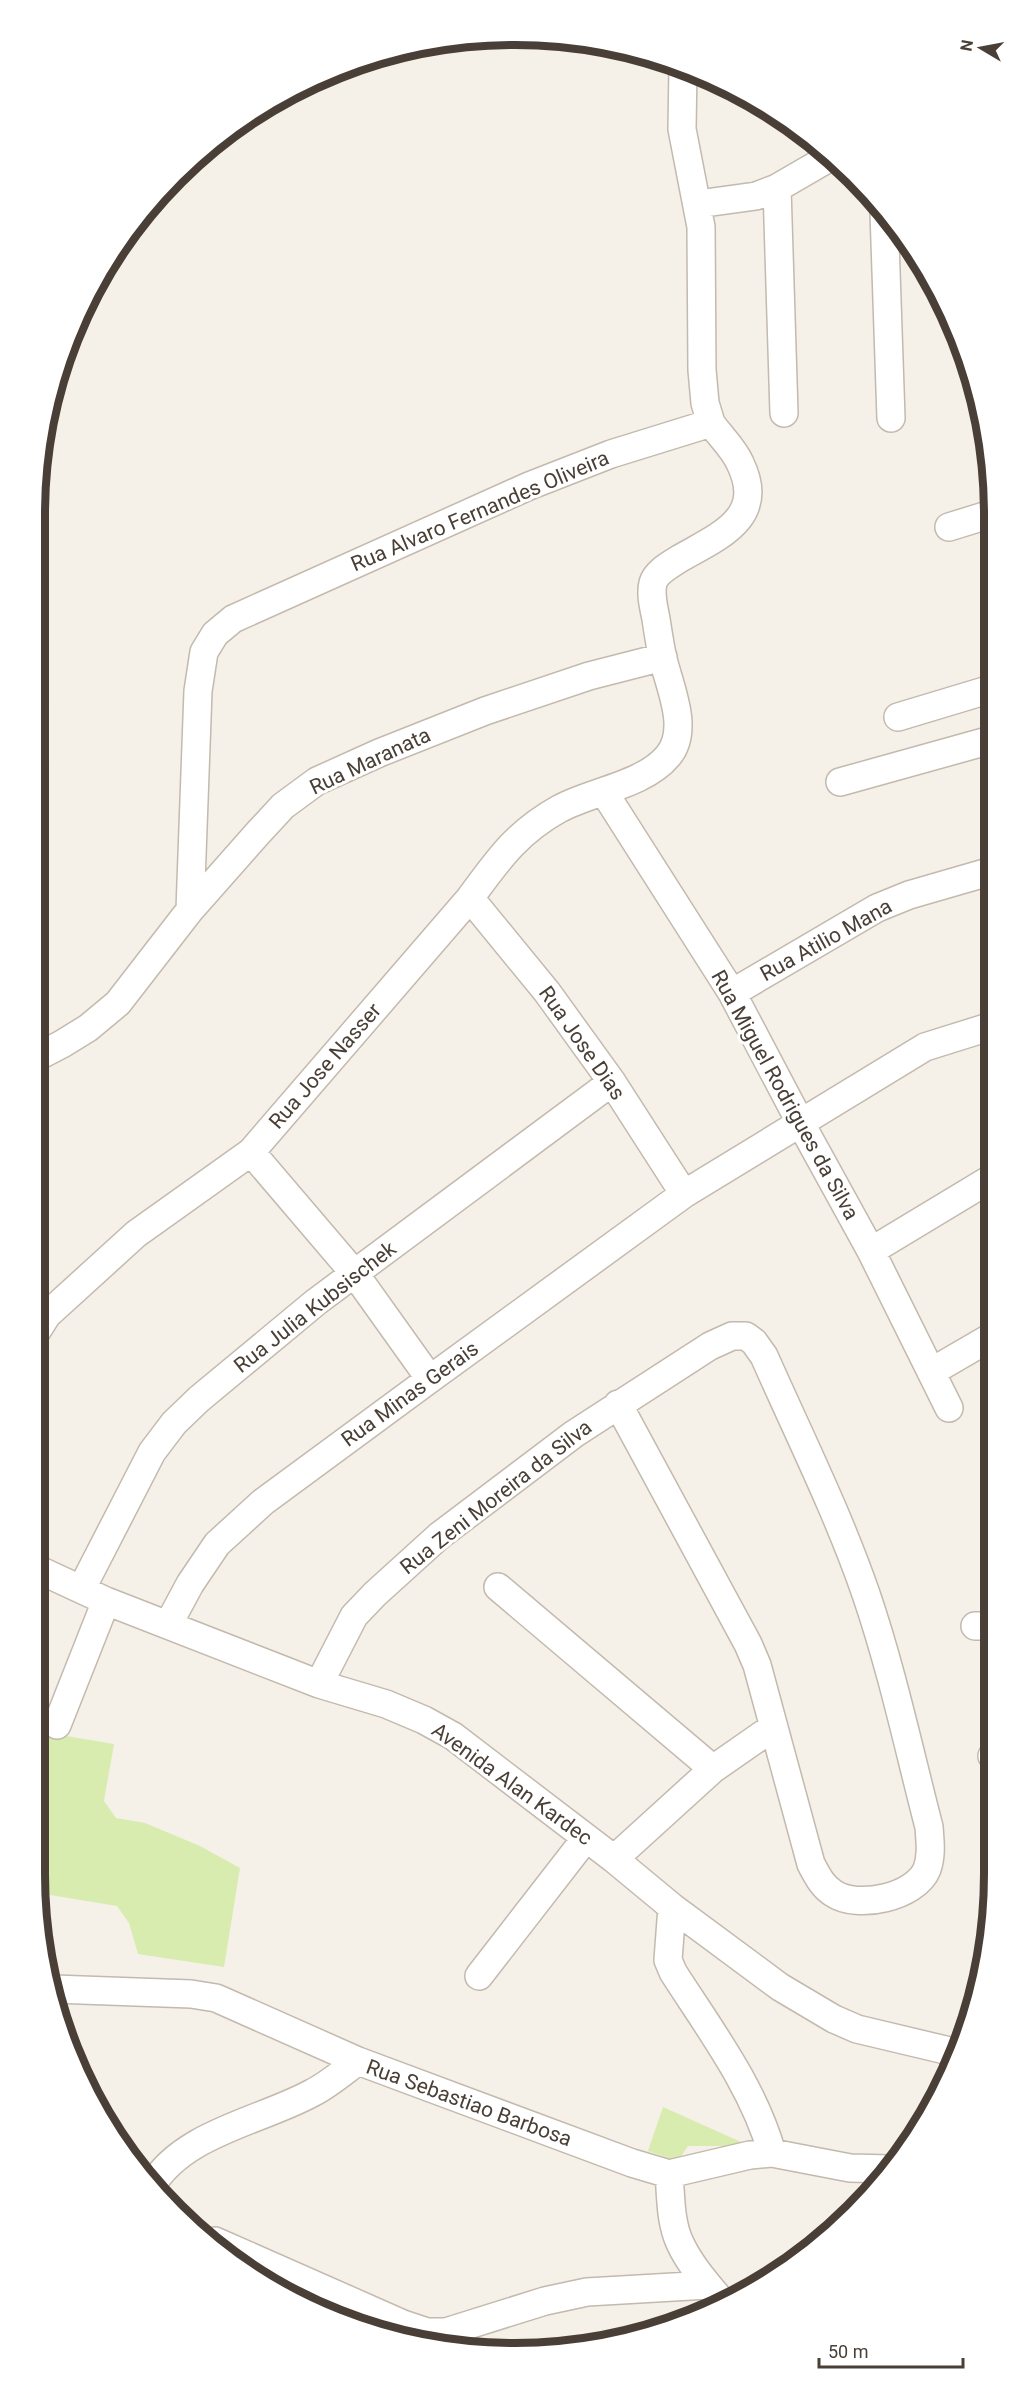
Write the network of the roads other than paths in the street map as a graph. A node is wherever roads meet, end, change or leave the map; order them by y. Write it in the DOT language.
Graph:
graph roads {
  1 [pos="683,77"];
  2 [pos="823,161"];
  3 [pos="777,188"];
  4 [pos="698,204"];
  5 [pos="884,226"];
  6 [pos="784,413"];
  7 [pos="891,418"];
  8 [pos="711,423"];
  9 [pos="984,516"];
  10 [pos="949,527"];
  11 [pos="663,657"];
  12 [pos="984,692"];
  13 [pos="898,717"];
  14 [pos="984,742"];
  15 [pos="840,782"];
  16 [pos="604,792"];
  17 [pos="984,873"];
  18 [pos="470,898"];
  19 [pos="190,910"];
  20 [pos="732,993"];
  21 [pos="984,1029"];
  22 [pos="45,1052"];
  23 [pos="612,1082"];
  24 [pos="800,1122"];
  25 [pos="251,1152"];
  26 [pos="984,1183"];
  27 [pos="684,1194"];
  28 [pos="871,1251"];
  29 [pos="355,1274"];
  30 [pos="45,1312"];
  31 [pos="984,1341"];
  32 [pos="931,1372"];
  33 [pos="430,1379"];
  34 [pos="618,1404"];
  35 [pos="948,1408"];
  36 [pos="45,1573"];
  37 [pos="498,1587"];
  38 [pos="82,1588"];
  39 [pos="106,1601"];
  40 [pos="168,1625"];
  41 [pos="319,1684"];
  42 [pos="57,1725"];
  43 [pos="772,1728"];
  44 [pos="712,1769"];
  45 [pos="586,1838"];
  46 [pos="614,1859"];
  47 [pos="672,1907"];
  48 [pos="479,1976"];
  49 [pos="60,1989"];
  50 [pos="949,2051"];
  51 [pos="358,2061"];
  52 [pos="772,2152"];
  53 [pos="879,2169"];
  54 [pos="669,2174"];
  55 [pos="157,2177"];
  56 [pos="233,2249"];
  57 [pos="716,2294"];
  1 -- 4 [label="street"];
  2 -- 3 [label="street"];
  3 -- 4 [label="street"];
  3 -- 6 [label="street"];
  4 -- 8 [label="street"];
  5 -- 7 [label="street"];
  8 -- 11 [label="street"];
  8 -- 19 [label="street, Rua Alvaro Fernandes Oliveira"];
  9 -- 10 [label="street"];
  11 -- 16 [label="street"];
  11 -- 19 [label="street, Rua Maranata"];
  12 -- 13 [label="street"];
  14 -- 15 [label="street"];
  16 -- 18 [label="street, Rua Jose Nasser"];
  16 -- 20 [label="street, Rua Miguel Rodrigues da Silva"];
  17 -- 20 [label="street, Rua Atilio Mana"];
  18 -- 23 [label="street, Rua Jose Dias"];
  18 -- 25 [label="street, Rua Jose Nasser"];
  19 -- 22 [label="street, Rua Maranata"];
  20 -- 24 [label="street, Rua Miguel Rodrigues da Silva"];
  21 -- 24 [label="street, Rua Minas Gerais"];
  23 -- 27 [label="street, Rua Jose Dias"];
  23 -- 29 [label="street, Rua Julia Kubsischek"];
  24 -- 27 [label="street, Rua Minas Gerais"];
  24 -- 28 [label="street, Rua Miguel Rodrigues da Silva"];
  25 -- 29 [label="street"];
  25 -- 30 [label="street, Rua Jose Nasser"];
  26 -- 28 [label="street"];
  27 -- 33 [label="street, Rua Minas Gerais"];
  28 -- 32 [label="street, Rua Miguel Rodrigues da Silva"];
  29 -- 33 [label="street"];
  29 -- 38 [label="street, Rua Julia Kubsischek"];
  31 -- 32 [label="street"];
  32 -- 35 [label="street, Rua Miguel Rodrigues da Silva"];
  33 -- 40 [label="street, Rua Minas Gerais"];
  34 -- 41 [label="street, Rua Zeni Moreira da Silva"];
  34 -- 43 [label="street"];
  34 -- 43 [label="street, Rua Zeni Moreira da Silva"];
  36 -- 38 [label="street, Avenida Alan Kardec"];
  37 -- 44 [label="street"];
  38 -- 39 [label="street, Avenida Alan Kardec"];
  39 -- 40 [label="street, Avenida Alan Kardec"];
  39 -- 42 [label="street"];
  40 -- 41 [label="street, Avenida Alan Kardec"];
  41 -- 45 [label="street, Avenida Alan Kardec"];
  43 -- 44 [label="street"];
  44 -- 46 [label="street"];
  45 -- 46 [label="street, Avenida Alan Kardec"];
  45 -- 48 [label="street"];
  46 -- 47 [label="street, Avenida Alan Kardec"];
  47 -- 50 [label="street, Avenida Alan Kardec"];
  47 -- 52 [label="street"];
  49 -- 51 [label="street, Rua Sebastiao Barbosa"];
  51 -- 54 [label="street, Rua Sebastiao Barbosa"];
  51 -- 55 [label="street"];
  52 -- 53 [label="street"];
  52 -- 54 [label="street"];
  54 -- 57 [label="street"];
  56 -- 57 [label="street"];
}
